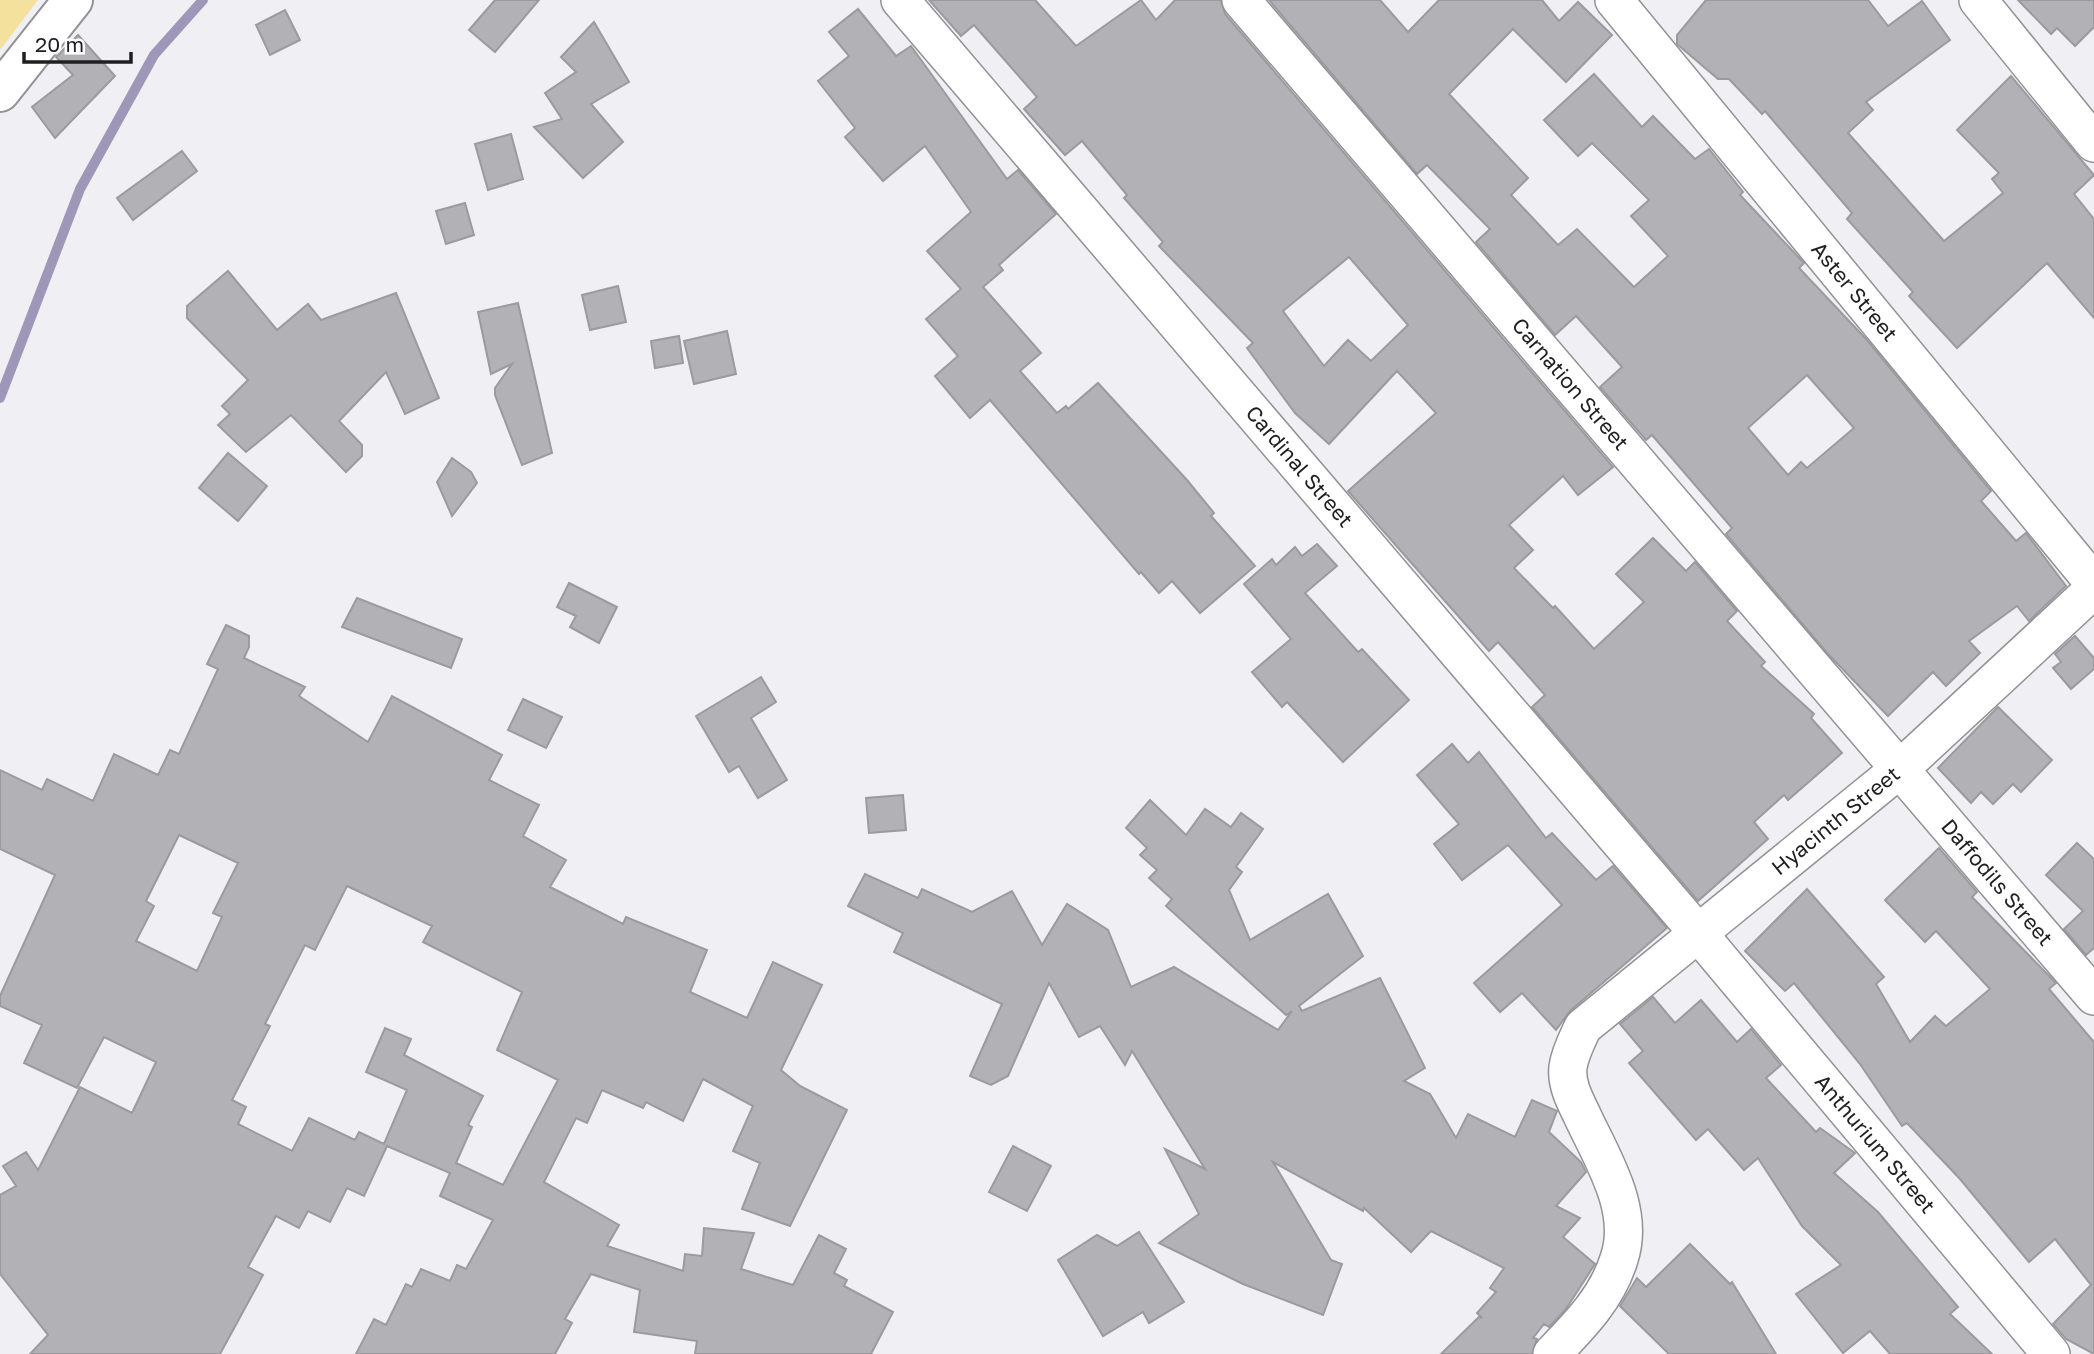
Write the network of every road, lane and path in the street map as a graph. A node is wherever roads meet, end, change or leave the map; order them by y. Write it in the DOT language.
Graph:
graph roads {
  1 [pos="74,0"];
  2 [pos="900,0"];
  3 [pos="1241,0"];
  4 [pos="1614,0"];
  5 [pos="1978,0"];
  6 [pos="0,92"];
  7 [pos="2094,143"];
  8 [pos="2094,583"];
  9 [pos="2094,589"];
  10 [pos="1901,768"];
  11 [pos="1698,933"];
  12 [pos="2094,996"];
  13 [pos="1552,1354"];
  14 [pos="2051,1354"];
  1 -- 6 [label="street"];
  2 -- 11 [label="street, Cardinal Street"];
  3 -- 10 [label="street, Carnation Street"];
  4 -- 8 [label="street, Aster Street"];
  5 -- 7 [label="street"];
  9 -- 10 [label="street, Hyacinth Street"];
  10 -- 11 [label="street, Hyacinth Street"];
  10 -- 12 [label="street, Daffodils Street"];
  11 -- 13 [label="street, Hyacinth Street"];
  11 -- 14 [label="street, Anthurium Street"];
}
